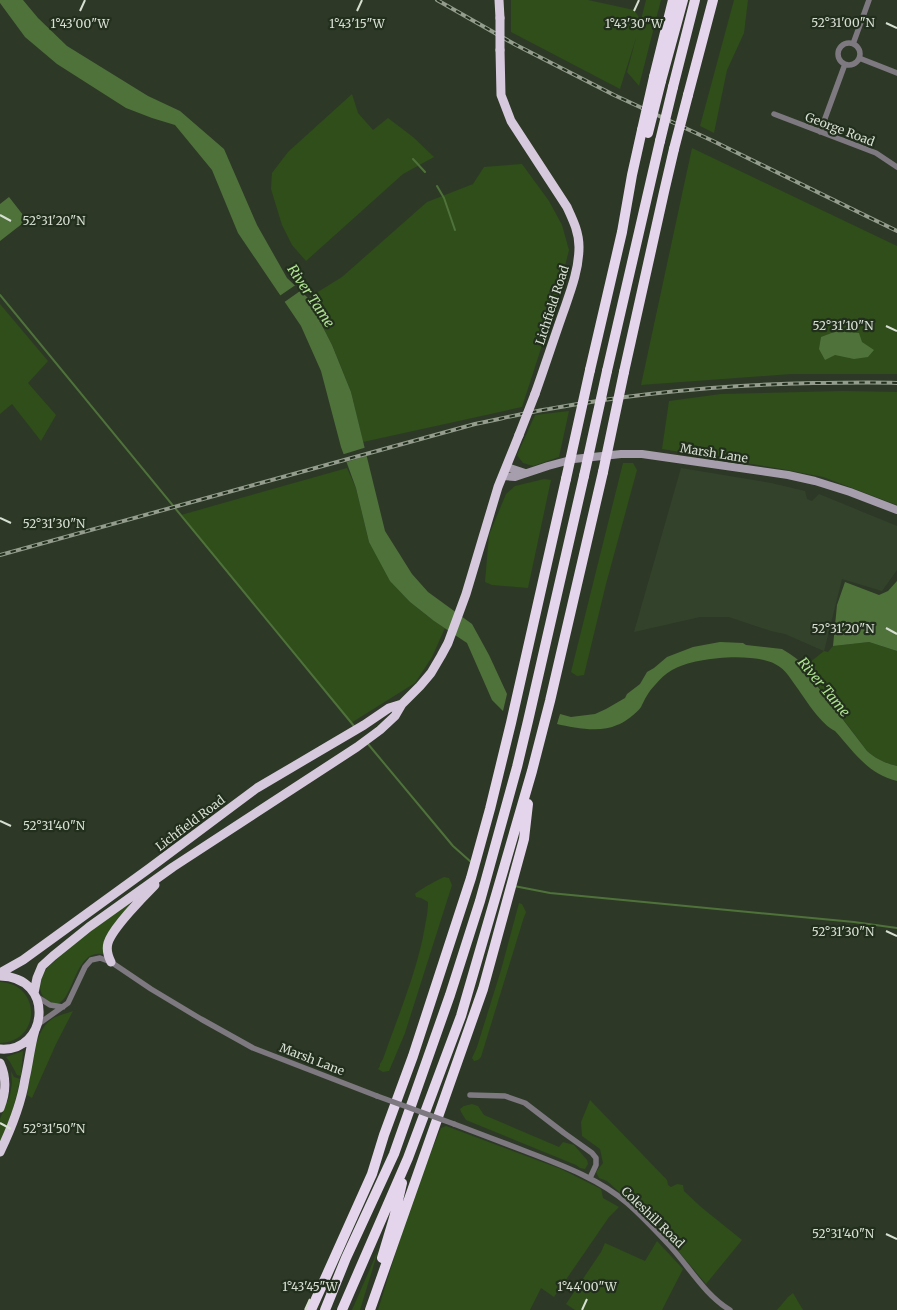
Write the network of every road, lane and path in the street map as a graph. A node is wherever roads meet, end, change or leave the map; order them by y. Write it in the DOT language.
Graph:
graph roads {
  1 [pos="499,0"];
  2 [pos="673,0"];
  3 [pos="683,0"];
  4 [pos="696,0"];
  5 [pos="713,0"];
  6 [pos="869,0"];
  7 [pos="852,44"];
  8 [pos="859,58"];
  9 [pos="845,64"];
  10 [pos="897,73"];
  11 [pos="658,79"];
  12 [pos="774,114"];
  13 [pos="820,132"];
  14 [pos="897,167"];
  15 [pos="505,471"];
  16 [pos="897,510"];
  17 [pos="402,704"];
  18 [pos="532,771"];
  19 [pos="173,867"];
  20 [pos="111,962"];
  21 [pos="0,974"];
  22 [pos="35,995"];
  23 [pos="64,1007"];
  24 [pos="36,1027"];
  25 [pos="0,1048"];
  26 [pos="0,1063"];
  27 [pos="470,1094"];
  28 [pos="0,1108"];
  29 [pos="384,1135"];
  30 [pos="0,1152"];
  31 [pos="408,1158"];
  32 [pos="590,1178"];
  33 [pos="304,1310"];
  34 [pos="311,1310"];
  35 [pos="325,1310"];
  36 [pos="342,1310"];
  37 [pos="369,1310"];
  38 [pos="730,1310"];
  1 -- 15 [label="highway, Lichfield Road, bridge"];
  2 -- 11 [label="highway"];
  3 -- 11 [label="highway"];
  4 -- 35 [label="highway, bridge"];
  5 -- 18 [label="highway, bridge"];
  6 -- 7 [label="street"];
  7 -- 8 [label="street"];
  7 -- 9 [label="street"];
  8 -- 9 [label="street"];
  8 -- 10 [label="street"];
  9 -- 13 [label="street"];
  11 -- 29 [label="highway, bridge"];
  12 -- 13 [label="street, George Road"];
  13 -- 14 [label="street, George Road"];
  15 -- 16 [label="main road, Marsh Lane"];
  15 -- 17 [label="highway, Lichfield Road"];
  17 -- 19 [label="highway, Lichfield Road"];
  17 -- 21 [label="highway, Lichfield Road"];
  18 -- 31 [label="highway"];
  18 -- 37 [label="highway"];
  19 -- 20 [label="highway"];
  19 -- 22 [label="highway, Lichfield Road"];
  20 -- 23 [label="street"];
  20 -- 32 [label="street, Marsh Lane, bridge"];
  21 -- 22 [label="highway"];
  22 -- 23 [label="street"];
  22 -- 24 [label="highway, Lichfield Road"];
  23 -- 24 [label="street"];
  24 -- 25 [label="highway"];
  24 -- 30 [label="highway"];
  26 -- 28 [label="highway"];
  27 -- 32 [label="street"];
  29 -- 33 [label="highway"];
  29 -- 34 [label="highway"];
  31 -- 36 [label="highway"];
  31 -- 37 [label="highway"];
  32 -- 38 [label="street, Coleshill Road"];
}
